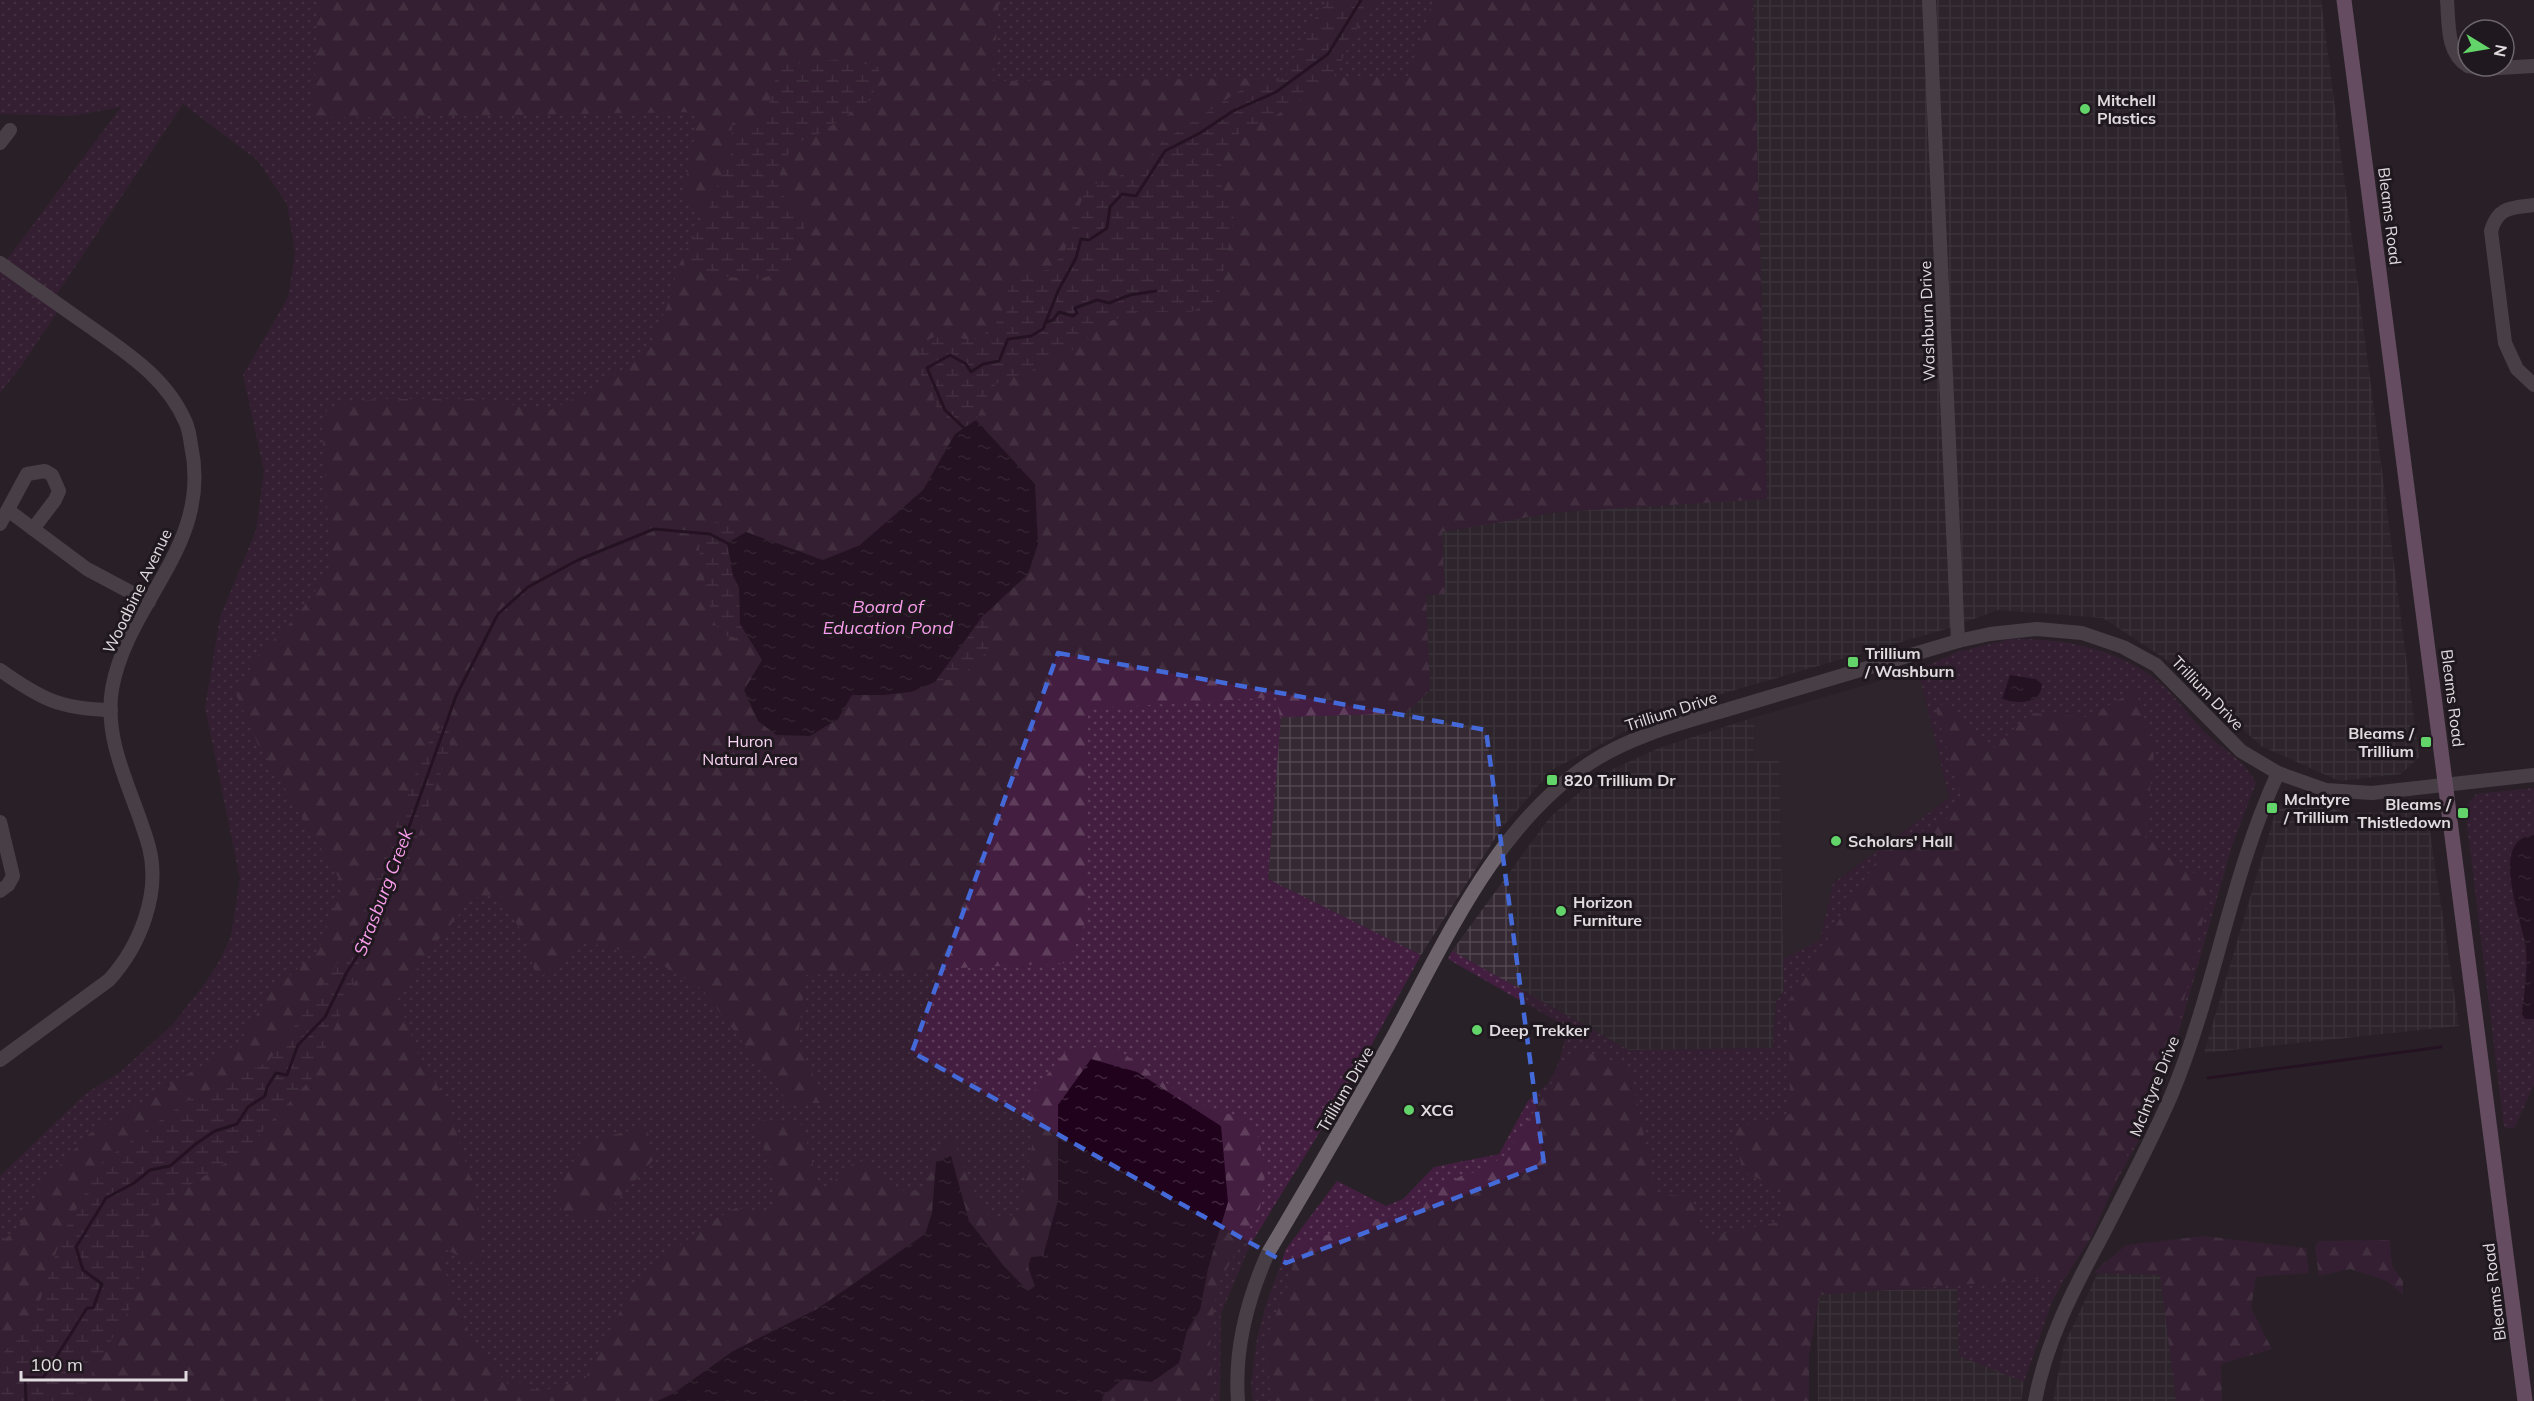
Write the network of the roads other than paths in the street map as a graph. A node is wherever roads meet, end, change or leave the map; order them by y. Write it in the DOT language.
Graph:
graph roads {
  1 [pos="1929,0"];
  2 [pos="2344,0"];
  3 [pos="2447,0"];
  4 [pos="2456,56"];
  5 [pos="2534,66"];
  6 [pos="2516,67"];
  7 [pos="10,130"];
  8 [pos="0,143"];
  9 [pos="2534,205"];
  10 [pos="0,263"];
  11 [pos="2534,385"];
  12 [pos="9,511"];
  13 [pos="0,524"];
  14 [pos="33,529"];
  15 [pos="149,602"];
  16 [pos="1958,642"];
  17 [pos="0,670"];
  18 [pos="111,710"];
  19 [pos="2277,773"];
  20 [pos="2534,775"];
  21 [pos="2446,785"];
  22 [pos="0,822"];
  23 [pos="0,891"];
  24 [pos="0,1060"];
  25 [pos="1238,1401"];
  26 [pos="2036,1401"];
  27 [pos="2525,1401"];
  1 -- 16 [label="street, Washburn Drive"];
  2 -- 21 [label="main road, Bleams Road"];
  3 -- 4 [label="street"];
  5 -- 6 [label="street"];
  7 -- 8 [label="street"];
  9 -- 11 [label="street"];
  10 -- 15 [label="street, Woodbine Avenue"];
  12 -- 13 [label="street"];
  12 -- 14 [label="street"];
  12 -- 14 [label="street"];
  14 -- 15 [label="street"];
  15 -- 18 [label="street, Woodbine Avenue"];
  16 -- 19 [label="street, Trillium Drive"];
  16 -- 25 [label="street, Trillium Drive"];
  17 -- 18 [label="street"];
  18 -- 24 [label="street, Woodbine Avenue"];
  19 -- 21 [label="street, Trillium Drive"];
  19 -- 26 [label="street, McIntyre Drive"];
  20 -- 21 [label="street, Trillium Drive"];
  21 -- 27 [label="main road, Bleams Road"];
  22 -- 23 [label="street"];
}
